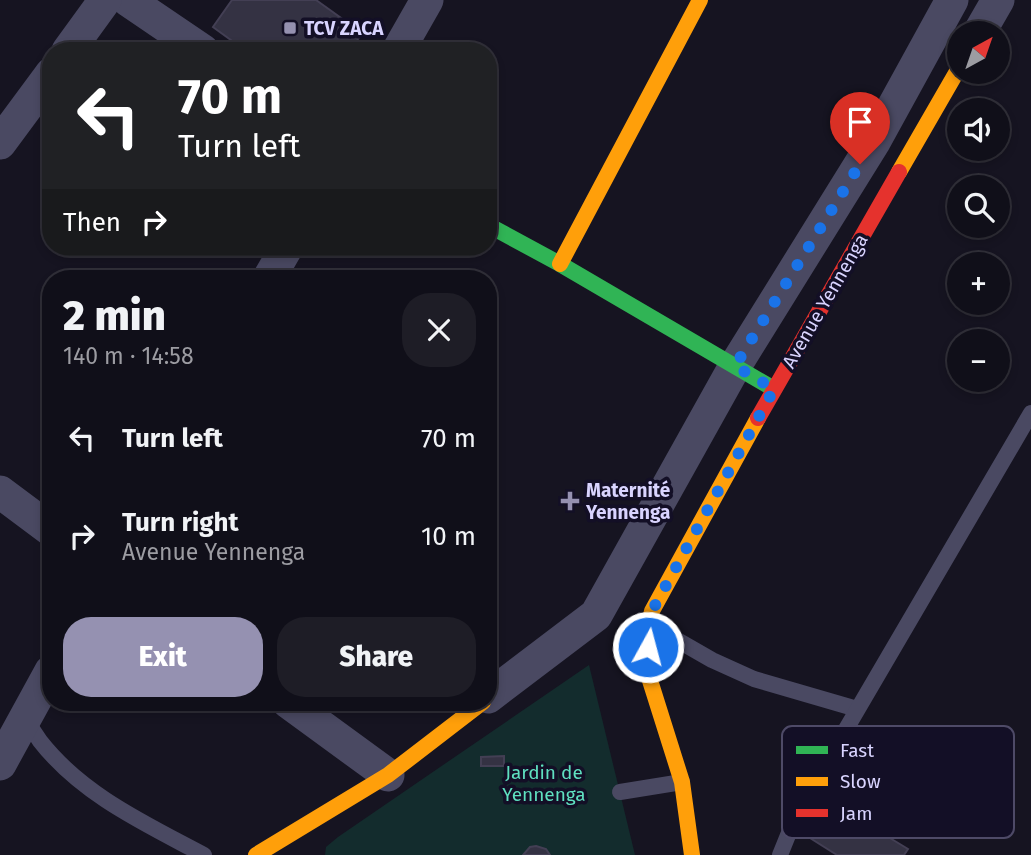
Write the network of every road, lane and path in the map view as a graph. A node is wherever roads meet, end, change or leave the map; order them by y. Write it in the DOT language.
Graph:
graph roads {
  1 [pos="105,0"];
  2 [pos="128,0"];
  3 [pos="427,0"];
  4 [pos="701,0"];
  5 [pos="951,0"];
  6 [pos="998,0"];
  7 [pos="986,21"];
  8 [pos="75,42"];
  9 [pos="190,42"];
  10 [pos="403,42"];
  11 [pos="950,84"];
  12 [pos="42,86"];
  13 [pos="0,143"];
  14 [pos="497,230"];
  15 [pos="560,264"];
  16 [pos="735,366"];
  17 [pos="774,389"];
  18 [pos="1031,413"];
  19 [pos="0,492"];
  20 [pos="42,523"];
  21 [pos="649,624"];
  22 [pos="42,687"];
  23 [pos="497,690"];
  24 [pos="857,709"];
  25 [pos="300,711"];
  26 [pos="471,711"];
  27 [pos="25,717"];
  28 [pos="847,726"];
  29 [pos="0,764"];
  30 [pos="388,775"];
  31 [pos="682,782"];
  32 [pos="620,792"];
  33 [pos="787,838"];
  34 [pos="204,855"];
  35 [pos="256,855"];
  36 [pos="692,855"];
  37 [pos="780,855"];
  1 -- 8 [label="street"];
  2 -- 9 [label="street"];
  3 -- 10 [label="street"];
  4 -- 15 [label="street"];
  5 -- 16 [label="street, Avenue Yennenga"];
  6 -- 7 [label="street"];
  11 -- 17 [label="street, Avenue Yennenga"];
  12 -- 13 [label="street"];
  14 -- 15 [label="street"];
  15 -- 16 [label="street"];
  16 -- 17 [label="street"];
  16 -- 23 [label="street, Avenue Yennenga"];
  17 -- 21 [label="street, Avenue Yennenga"];
  18 -- 24 [label="lane"];
  19 -- 20 [label="street"];
  21 -- 24 [label="lane"];
  21 -- 31 [label="street, Avenue Yennenga"];
  22 -- 27 [label="street"];
  24 -- 28 [label="lane"];
  25 -- 30 [label="street"];
  26 -- 30 [label="street"];
  27 -- 29 [label="street"];
  27 -- 34 [label="lane"];
  30 -- 35 [label="street"];
  31 -- 32 [label="lane"];
  31 -- 36 [label="street, Avenue Yennenga"];
  33 -- 37 [label="lane"];
}
